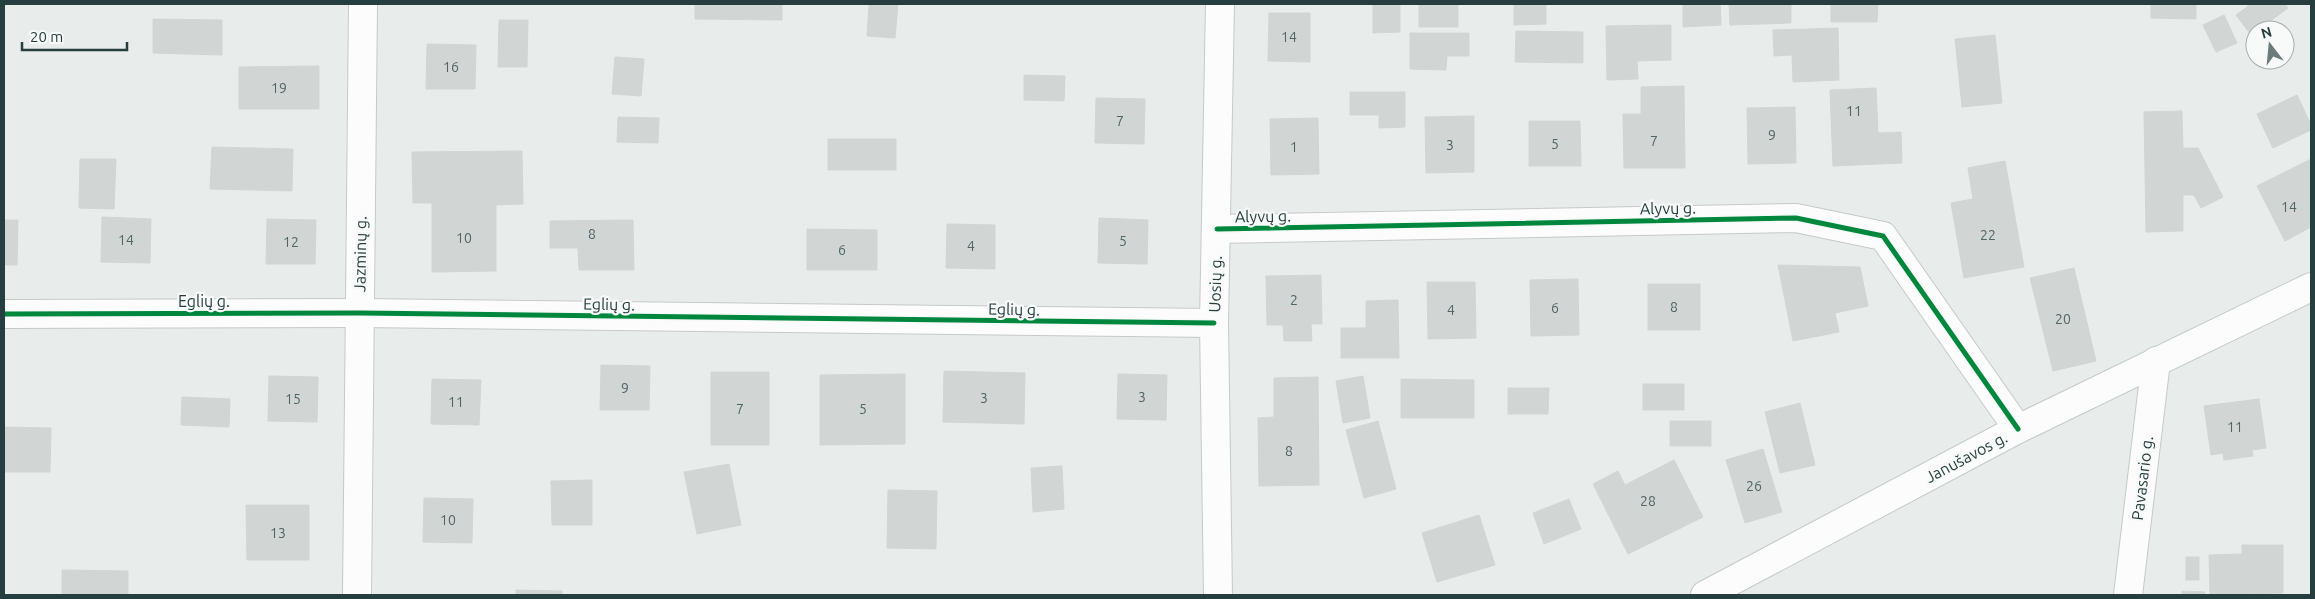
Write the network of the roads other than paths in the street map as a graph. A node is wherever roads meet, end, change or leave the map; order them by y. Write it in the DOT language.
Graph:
graph roads {
  1 [pos="363,4"];
  2 [pos="1220,4"];
  3 [pos="1217,229"];
  4 [pos="2311,288"];
  5 [pos="360,313"];
  6 [pos="4,314"];
  7 [pos="1214,324"];
  8 [pos="2156,361"];
  9 [pos="2018,429"];
  10 [pos="357,595"];
  11 [pos="1218,595"];
  12 [pos="1705,595"];
  13 [pos="2128,595"];
  1 -- 5 [label="street, Jazminų g."];
  2 -- 3 [label="street, Uosių g."];
  3 -- 7 [label="street, Uosių g."];
  3 -- 9 [label="street, Alyvų g."];
  4 -- 8 [label="street, Janušavos g."];
  5 -- 6 [label="street, Eglių g."];
  5 -- 7 [label="street, Eglių g."];
  5 -- 10 [label="street, Jazminų g."];
  7 -- 11 [label="street, Uosių g."];
  8 -- 9 [label="street, Janušavos g."];
  8 -- 13 [label="street, Pavasario g."];
  9 -- 12 [label="street, Janušavos g."];
}
